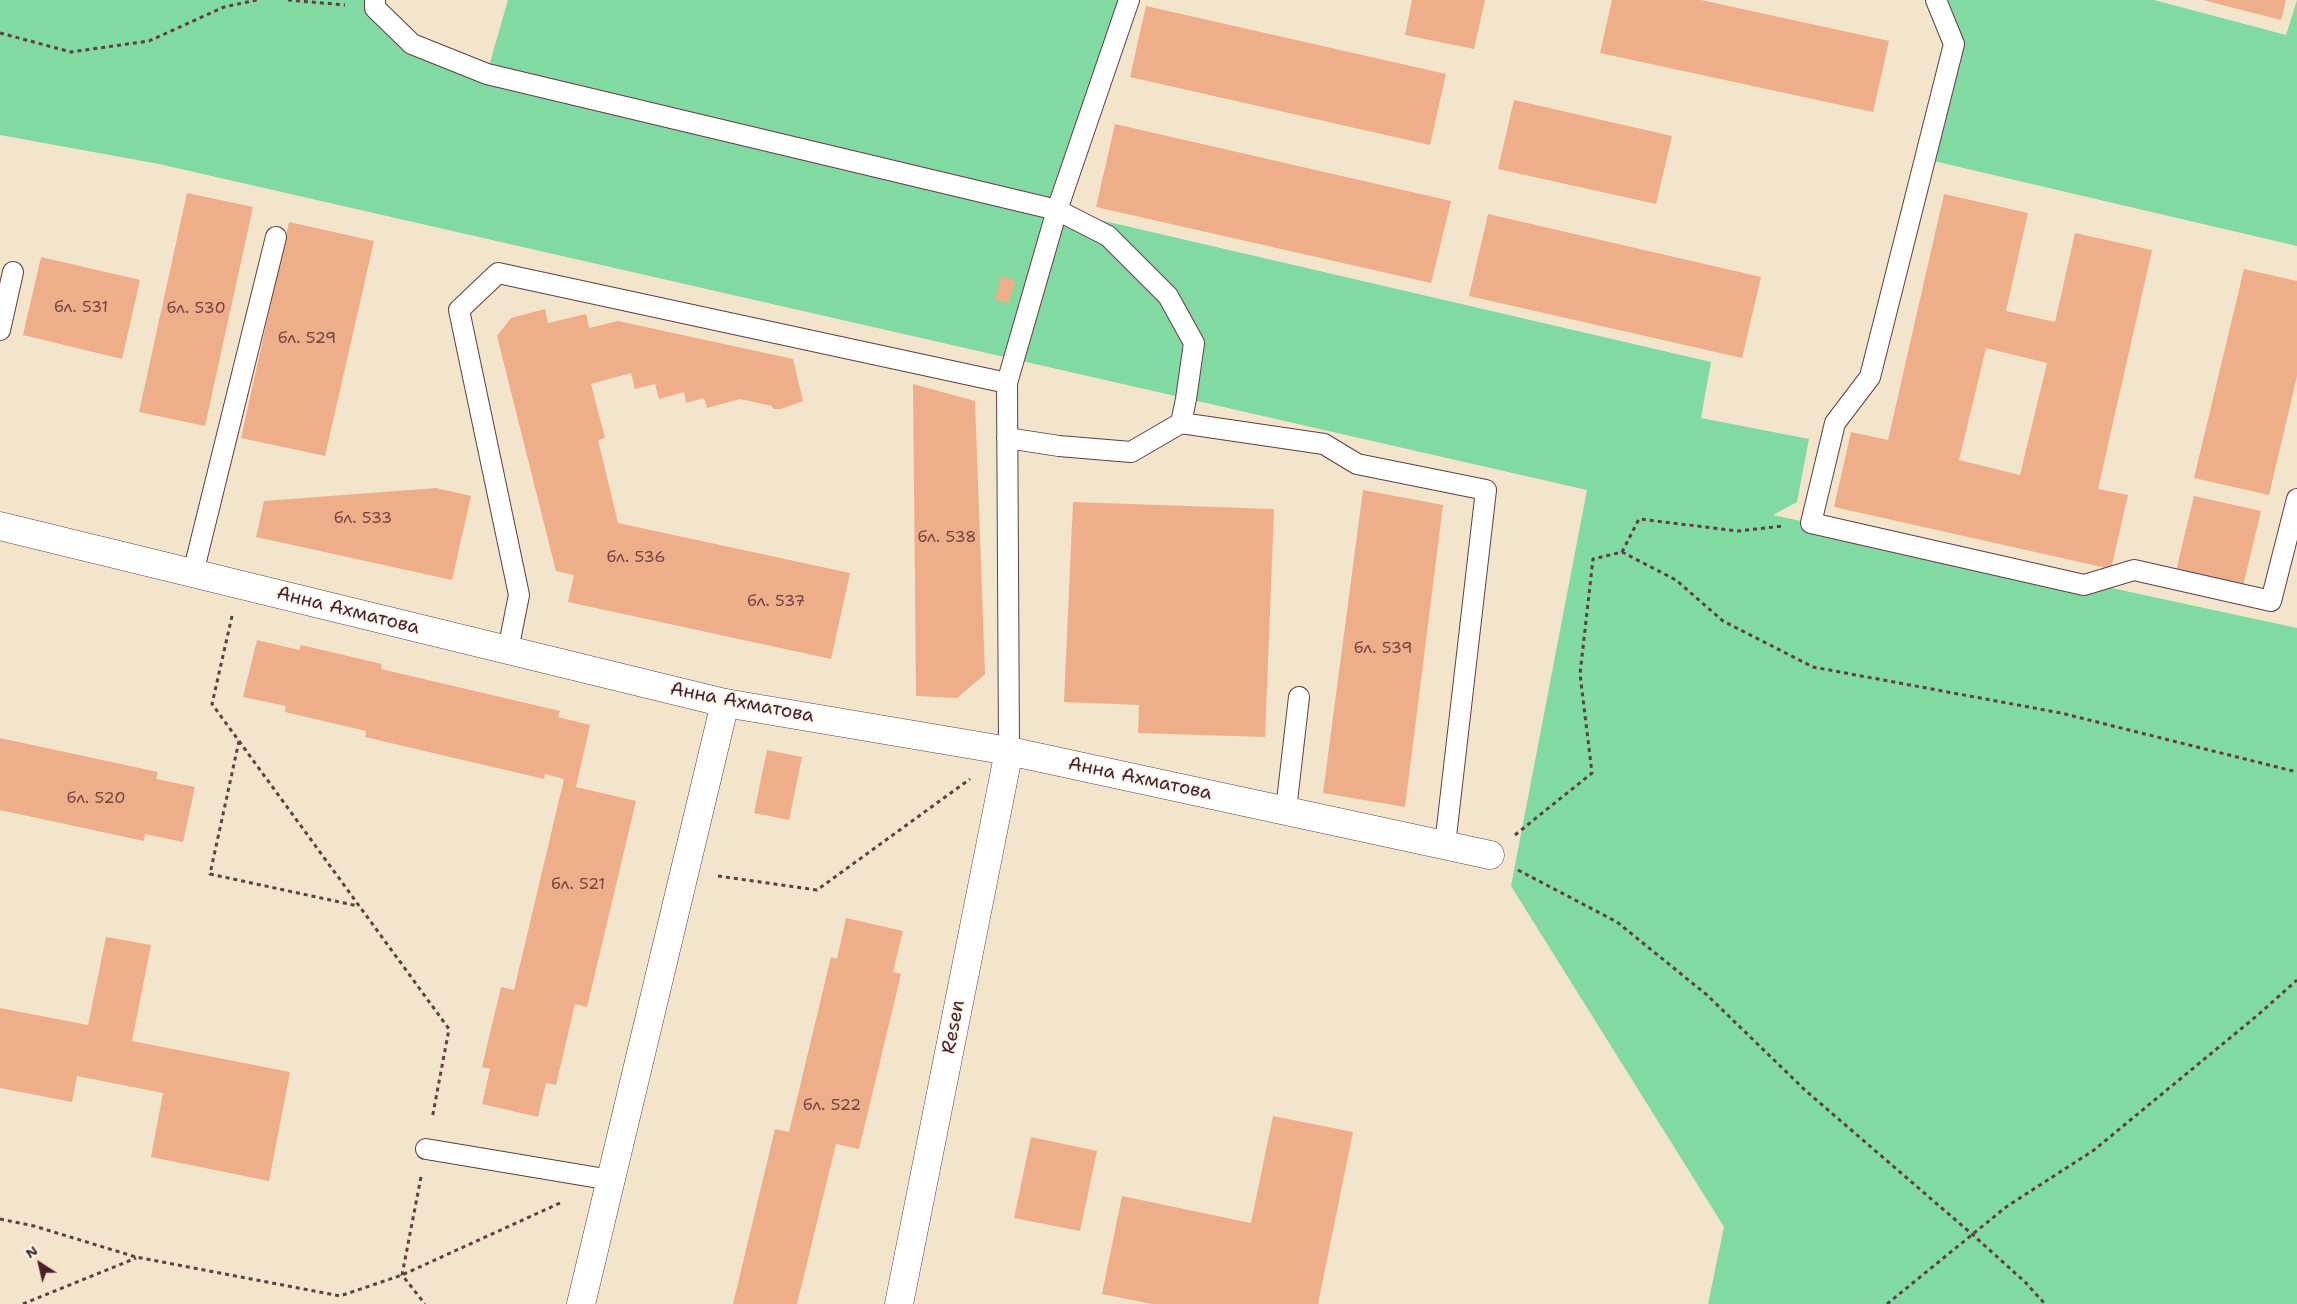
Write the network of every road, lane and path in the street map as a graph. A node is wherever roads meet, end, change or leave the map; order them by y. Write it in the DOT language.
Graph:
graph roads {
  1 [pos="257,0"];
  2 [pos="288,0"];
  3 [pos="1129,0"];
  4 [pos="1936,0"];
  5 [pos="375,4"];
  6 [pos="0,33"];
  7 [pos="1057,210"];
  8 [pos="276,237"];
  9 [pos="13,272"];
  10 [pos="0,330"];
  11 [pos="1007,383"];
  12 [pos="1180,423"];
  13 [pos="1007,438"];
  14 [pos="2297,499"];
  15 [pos="1812,523"];
  16 [pos="0,526"];
  17 [pos="1622,552"];
  18 [pos="193,574"];
  19 [pos="240,585"];
  20 [pos="508,650"];
  21 [pos="1299,697"];
  22 [pos="725,703"];
  23 [pos="239,741"];
  24 [pos="1008,750"];
  25 [pos="2297,772"];
  26 [pos="1286,810"];
  27 [pos="1445,844"];
  28 [pos="1490,855"];
  29 [pos="684,871"];
  30 [pos="358,906"];
  31 [pos="2297,980"];
  32 [pos="426,1149"];
  33 [pos="611,1180"];
  34 [pos="565,1200"];
  35 [pos="0,1219"];
  36 [pos="1973,1235"];
  37 [pos="136,1258"];
  38 [pos="402,1275"];
  39 [pos="23,1304"];
  40 [pos="425,1304"];
  41 [pos="581,1304"];
  42 [pos="899,1304"];
  43 [pos="1887,1304"];
  44 [pos="2045,1304"];
  1 -- 6 [label="path"];
  2 -- 5 [label="path"];
  3 -- 7 [label="lane"];
  4 -- 15 [label="lane"];
  5 -- 7 [label="lane"];
  7 -- 11 [label="lane"];
  7 -- 12 [label="lane"];
  8 -- 18 [label="lane"];
  9 -- 10 [label="lane"];
  11 -- 13 [label="lane"];
  11 -- 20 [label="lane"];
  12 -- 13 [label="lane"];
  12 -- 27 [label="lane"];
  13 -- 24 [label="lane"];
  14 -- 15 [label="lane"];
  15 -- 17 [label="path"];
  16 -- 18 [label="street, Анна Ахматова"];
  17 -- 25 [label="path"];
  17 -- 28 [label="path"];
  18 -- 19 [label="street, Анна Ахматова"];
  19 -- 20 [label="street, Анна Ахматова"];
  19 -- 23 [label="path"];
  20 -- 22 [label="street, Анна Ахматова"];
  21 -- 26 [label="lane"];
  22 -- 24 [label="street, Анна Ахматова"];
  22 -- 29 [label="street"];
  23 -- 30 [label="path"];
  23 -- 30 [label="path"];
  24 -- 26 [label="street, Анна Ахматова"];
  24 -- 29 [label="path"];
  24 -- 42 [label="street, Resen"];
  26 -- 27 [label="street, Анна Ахматова"];
  27 -- 28 [label="street, Анна Ахматова"];
  28 -- 36 [label="path"];
  29 -- 33 [label="street"];
  30 -- 32 [label="path"];
  31 -- 36 [label="path"];
  32 -- 33 [label="lane"];
  32 -- 38 [label="path"];
  33 -- 41 [label="street"];
  34 -- 38 [label="path"];
  35 -- 37 [label="path"];
  36 -- 43 [label="path"];
  36 -- 44 [label="path"];
  37 -- 38 [label="path"];
  37 -- 39 [label="path"];
  38 -- 40 [label="path"];
}
